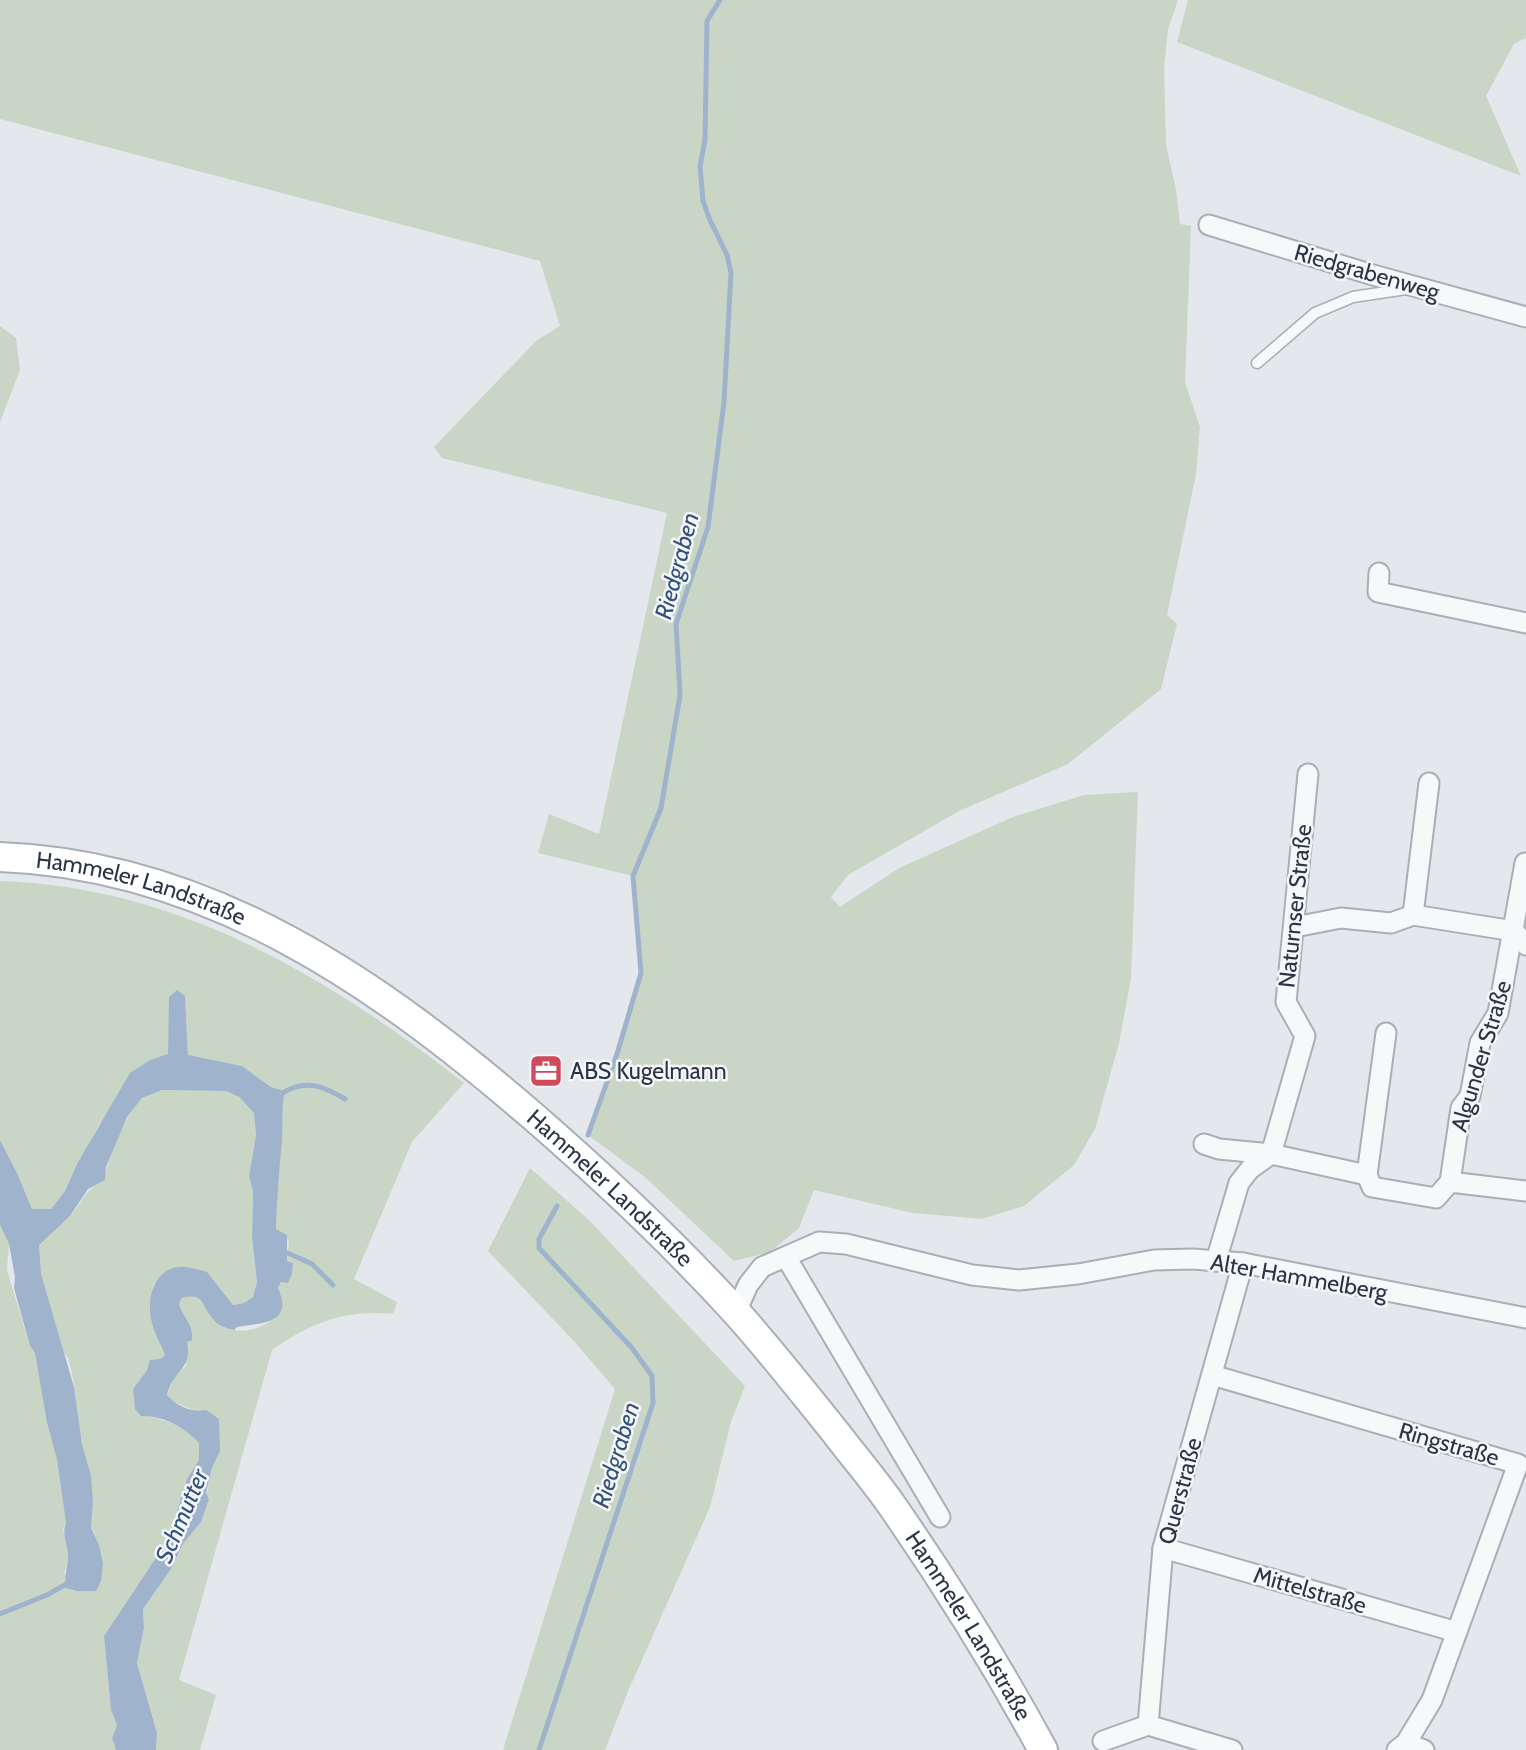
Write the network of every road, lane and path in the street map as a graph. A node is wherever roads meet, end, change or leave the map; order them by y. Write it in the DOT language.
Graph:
graph roads {
  1 [pos="1209,225"];
  2 [pos="1420,287"];
  3 [pos="1526,317"];
  4 [pos="1257,363"];
  5 [pos="1379,573"];
  6 [pos="1526,623"];
  7 [pos="1308,774"];
  8 [pos="1429,783"];
  9 [pos="0,857"];
  10 [pos="1525,863"];
  11 [pos="1413,915"];
  12 [pos="1294,927"];
  13 [pos="1520,938"];
  14 [pos="1385,1033"];
  15 [pos="1204,1144"];
  16 [pos="1271,1154"];
  17 [pos="1367,1175"];
  18 [pos="1450,1182"];
  19 [pos="1526,1191"];
  20 [pos="786,1257"];
  21 [pos="1216,1261"];
  22 [pos="1243,1263"];
  23 [pos="736,1312"];
  24 [pos="1526,1318"];
  25 [pos="1212,1375"];
  26 [pos="940,1517"];
  27 [pos="1163,1548"];
  28 [pos="1457,1632"];
  29 [pos="1148,1725"];
  30 [pos="1103,1741"];
  31 [pos="1409,1748"];
  32 [pos="1043,1750"];
  33 [pos="1232,1750"];
  1 -- 2 [label="street, Riedgrabenweg"];
  2 -- 3 [label="street, Riedgrabenweg"];
  2 -- 4 [label="lane"];
  5 -- 6 [label="street"];
  7 -- 12 [label="street, Naturnser Straße"];
  8 -- 11 [label="street"];
  9 -- 23 [label="main road, Hammeler Landstraße"];
  10 -- 13 [label="street, Algunder Straße"];
  11 -- 12 [label="street"];
  11 -- 13 [label="street"];
  12 -- 16 [label="street, Naturnser Straße"];
  13 -- 18 [label="street, Algunder Straße"];
  14 -- 17 [label="street"];
  15 -- 16 [label="street"];
  16 -- 17 [label="street"];
  16 -- 21 [label="street"];
  17 -- 18 [label="street"];
  18 -- 19 [label="street"];
  20 -- 21 [label="street, Alter Hammelberg"];
  20 -- 23 [label="street, Alter Hammelberg"];
  20 -- 26 [label="street"];
  21 -- 22 [label="street, Alter Hammelberg"];
  22 -- 24 [label="street, Alter Hammelberg"];
  22 -- 25 [label="street, Querstraße"];
  23 -- 32 [label="main road, Hammeler Landstraße"];
  25 -- 27 [label="street, Querstraße"];
  25 -- 28 [label="street, Ringstraße"];
  27 -- 28 [label="street, Mittelstraße"];
  27 -- 29 [label="street, Querstraße"];
  28 -- 31 [label="street, Ringstraße"];
  29 -- 30 [label="street"];
  29 -- 33 [label="street"];
}
